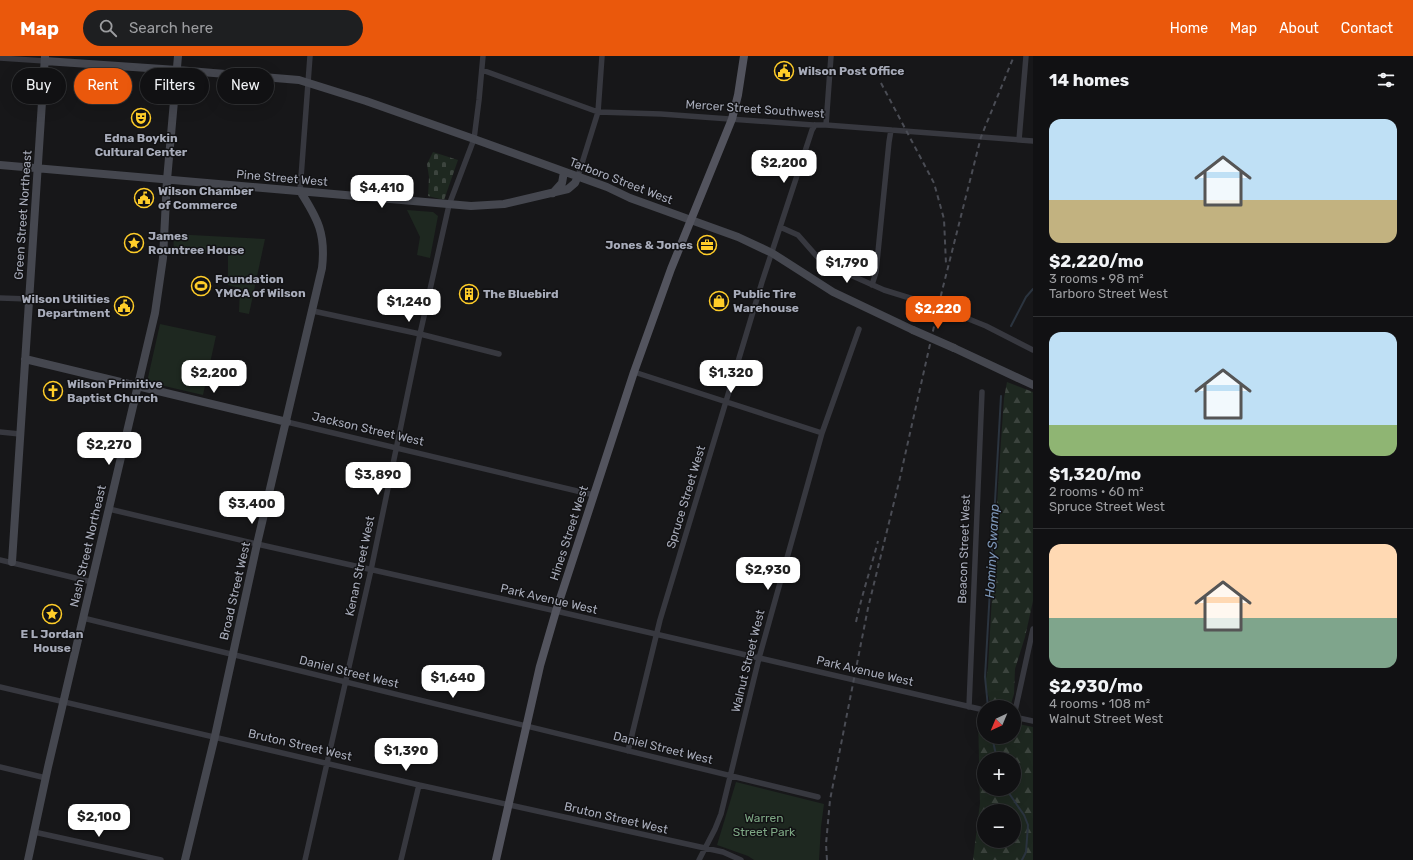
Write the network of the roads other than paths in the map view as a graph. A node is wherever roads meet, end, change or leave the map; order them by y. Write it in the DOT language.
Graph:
graph roads {
  1 [pos="178,56"];
  2 [pos="310,56"];
  3 [pos="484,56"];
  4 [pos="602,56"];
  5 [pos="744,56"];
  6 [pos="831,56"];
  7 [pos="1026,56"];
  8 [pos="0,58"];
  9 [pos="45,58"];
  10 [pos="155,68"];
  11 [pos="177,68"];
  12 [pos="482,70"];
  13 [pos="209,73"];
  14 [pos="308,83"];
  15 [pos="174,104"];
  16 [pos="598,112"];
  17 [pos="732,119"];
  18 [pos="815,125"];
  19 [pos="826,125"];
  20 [pos="891,130"];
  21 [pos="474,139"];
  22 [pos="1019,140"];
  23 [pos="1033,141"];
  24 [pos="0,165"];
  25 [pos="38,169"];
  26 [pos="564,172"];
  27 [pos="578,176"];
  28 [pos="167,180"];
  29 [pos="300,191"];
  30 [pos="553,193"];
  31 [pos="449,205"];
  32 [pos="690,220"];
  33 [pos="780,227"];
  34 [pos="772,253"];
  35 [pos="872,285"];
  36 [pos="0,298"];
  37 [pos="29,300"];
  38 [pos="313,311"];
  39 [pos="859,329"];
  40 [pos="420,334"];
  41 [pos="1033,350"];
  42 [pos="499,354"];
  43 [pos="25,359"];
  44 [pos="634,372"];
  45 [pos="1033,385"];
  46 [pos="137,386"];
  47 [pos="982,392"];
  48 [pos="726,402"];
  49 [pos="287,422"];
  50 [pos="0,432"];
  51 [pos="822,433"];
  52 [pos="20,434"];
  53 [pos="396,448"];
  54 [pos="594,495"];
  55 [pos="109,509"];
  56 [pos="257,544"];
  57 [pos="0,560"];
  58 [pos="12,562"];
  59 [pos="371,570"];
  60 [pos="92,582"];
  61 [pos="556,611"];
  62 [pos="83,618"];
  63 [pos="1033,629"];
  64 [pos="657,634"];
  65 [pos="233,654"];
  66 [pos="759,658"];
  67 [pos="346,682"];
  68 [pos="0,687"];
  69 [pos="1017,700"];
  70 [pos="64,701"];
  71 [pos="969,706"];
  72 [pos="977,708"];
  73 [pos="1021,718"];
  74 [pos="1033,721"];
  75 [pos="526,726"];
  76 [pos="215,736"];
  77 [pos="628,751"];
  78 [pos="327,763"];
  79 [pos="0,767"];
  80 [pos="730,775"];
  81 [pos="46,778"];
  82 [pos="419,785"];
  83 [pos="818,797"];
  84 [pos="508,805"];
  85 [pos="34,832"];
  86 [pos="705,848"];
  87 [pos="28,860"];
  88 [pos="161,860"];
  89 [pos="185,860"];
  90 [pos="306,860"];
  91 [pos="401,860"];
  92 [pos="496,860"];
  93 [pos="699,860"];
  94 [pos="741,860"];
  1 -- 11 [label="street, Nash Street Northeast"];
  2 -- 14 [label="street"];
  3 -- 12 [label="street, Kenan Street West"];
  4 -- 16 [label="street"];
  5 -- 17 [label="main road, Hines Street West"];
  6 -- 19 [label="street"];
  7 -- 22 [label="street"];
  8 -- 9 [label="street"];
  9 -- 10 [label="street, Tarboro Street West"];
  9 -- 25 [label="street, Green Street Northeast"];
  12 -- 16 [label="street, Mercer Street Southwest"];
  12 -- 21 [label="street, Kenan Street West"];
  13 -- 14 [label="street, Tarboro Street West"];
  14 -- 21 [label="street, Tarboro Street West"];
  14 -- 29 [label="street"];
  15 -- 28 [label="street, Nash Street Northeast"];
  16 -- 17 [label="street, Mercer Street Southwest"];
  16 -- 27 [label="street"];
  17 -- 18 [label="street, Mercer Street Southwest"];
  17 -- 32 [label="main road, Hines Street West"];
  18 -- 19 [label="street, Mercer Street Southwest"];
  18 -- 33 [label="street, Spruce Street West"];
  19 -- 20 [label="street, Mercer Street Southwest"];
  20 -- 22 [label="street, Mercer Street Southwest"];
  20 -- 35 [label="street"];
  21 -- 26 [label="street, Tarboro Street West"];
  21 -- 31 [label="street, Kenan Street West"];
  22 -- 23 [label="street, Mercer Street Southwest"];
  24 -- 25 [label="street, Pine Street West"];
  25 -- 28 [label="street, Pine Street West"];
  25 -- 37 [label="street, Green Street Northeast"];
  26 -- 27 [label="street, Tarboro Street West"];
  26 -- 30 [label="street"];
  27 -- 30 [label="street, Pine Street West"];
  27 -- 32 [label="street, Tarboro Street West"];
  28 -- 29 [label="street, Pine Street West"];
  28 -- 46 [label="street, Nash Street Northeast"];
  29 -- 31 [label="street, Pine Street West"];
  29 -- 38 [label="street, Broad Street West"];
  30 -- 31 [label="street, Pine Street West"];
  31 -- 40 [label="street, Kenan Street West"];
  32 -- 34 [label="street, Tarboro Street West"];
  32 -- 44 [label="main road, Hines Street West"];
  33 -- 34 [label="street, Spruce Street West"];
  33 -- 35 [label="street"];
  34 -- 45 [label="street, Tarboro Street West, bridge"];
  34 -- 48 [label="street, Spruce Street West"];
  35 -- 41 [label="street"];
  36 -- 37 [label="street"];
  37 -- 43 [label="street, Green Street Northeast"];
  38 -- 40 [label="street"];
  38 -- 49 [label="street, Broad Street West"];
  39 -- 51 [label="street, Walnut Street West"];
  40 -- 42 [label="street"];
  40 -- 53 [label="street, Kenan Street West"];
  43 -- 46 [label="street, Jackson Street West"];
  43 -- 52 [label="street, Green Street Northeast"];
  44 -- 48 [label="street"];
  44 -- 54 [label="main road, Hines Street West"];
  46 -- 49 [label="street, Jackson Street West"];
  46 -- 55 [label="street, Nash Street Northeast"];
  47 -- 71 [label="street, Beacon Street West"];
  48 -- 51 [label="street"];
  48 -- 64 [label="street, Spruce Street West"];
  49 -- 53 [label="street, Jackson Street West"];
  49 -- 56 [label="street, Broad Street West"];
  50 -- 52 [label="street"];
  51 -- 66 [label="street, Walnut Street West"];
  52 -- 58 [label="street, Green Street Northeast"];
  53 -- 54 [label="street, Jackson Street West"];
  53 -- 59 [label="street, Kenan Street West"];
  54 -- 61 [label="main road, Hines Street West"];
  55 -- 56 [label="street, Park Avenue West"];
  55 -- 60 [label="street, Nash Street Northeast"];
  56 -- 59 [label="street, Park Avenue West"];
  56 -- 65 [label="street, Broad Street West"];
  57 -- 58 [label="street"];
  58 -- 60 [label="street"];
  59 -- 61 [label="street, Park Avenue West"];
  59 -- 67 [label="street, Kenan Street West"];
  60 -- 62 [label="street, Nash Street Northeast"];
  61 -- 64 [label="street, Park Avenue West"];
  61 -- 75 [label="main road, Hines Street West"];
  62 -- 65 [label="street, Daniel Street West"];
  62 -- 70 [label="street, Nash Street Northeast"];
  63 -- 69 [label="street"];
  64 -- 66 [label="street, Park Avenue West"];
  64 -- 77 [label="street, Spruce Street West"];
  65 -- 67 [label="street, Daniel Street West"];
  65 -- 76 [label="street, Broad Street West"];
  66 -- 71 [label="street, Park Avenue West"];
  66 -- 80 [label="street, Walnut Street West"];
  67 -- 75 [label="street, Daniel Street West"];
  67 -- 78 [label="street, Kenan Street West"];
  68 -- 70 [label="street, Bruton Street West"];
  70 -- 76 [label="street, Bruton Street West"];
  70 -- 81 [label="street, Nash Street Northeast"];
  71 -- 72 [label="street, Park Avenue West"];
  73 -- 74 [label="street"];
  75 -- 77 [label="street, Daniel Street West"];
  75 -- 84 [label="main road, Hines Street West"];
  76 -- 78 [label="street, Bruton Street West"];
  76 -- 89 [label="street, Broad Street West"];
  77 -- 80 [label="street, Daniel Street West"];
  78 -- 82 [label="street, Bruton Street West"];
  78 -- 90 [label="street, Kenan Street West"];
  79 -- 81 [label="street"];
  80 -- 83 [label="street, Daniel Street West"];
  80 -- 86 [label="street, Walnut Street West"];
  81 -- 85 [label="street, Nash Street Northeast"];
  82 -- 84 [label="street, Bruton Street West"];
  82 -- 91 [label="street"];
  84 -- 86 [label="street, Bruton Street West"];
  84 -- 92 [label="main road, Hines Street West"];
  85 -- 87 [label="street, Nash Street Northeast"];
  85 -- 88 [label="street"];
  86 -- 93 [label="street, Walnut Street West"];
  86 -- 94 [label="street, Bruton Street West"];
}
